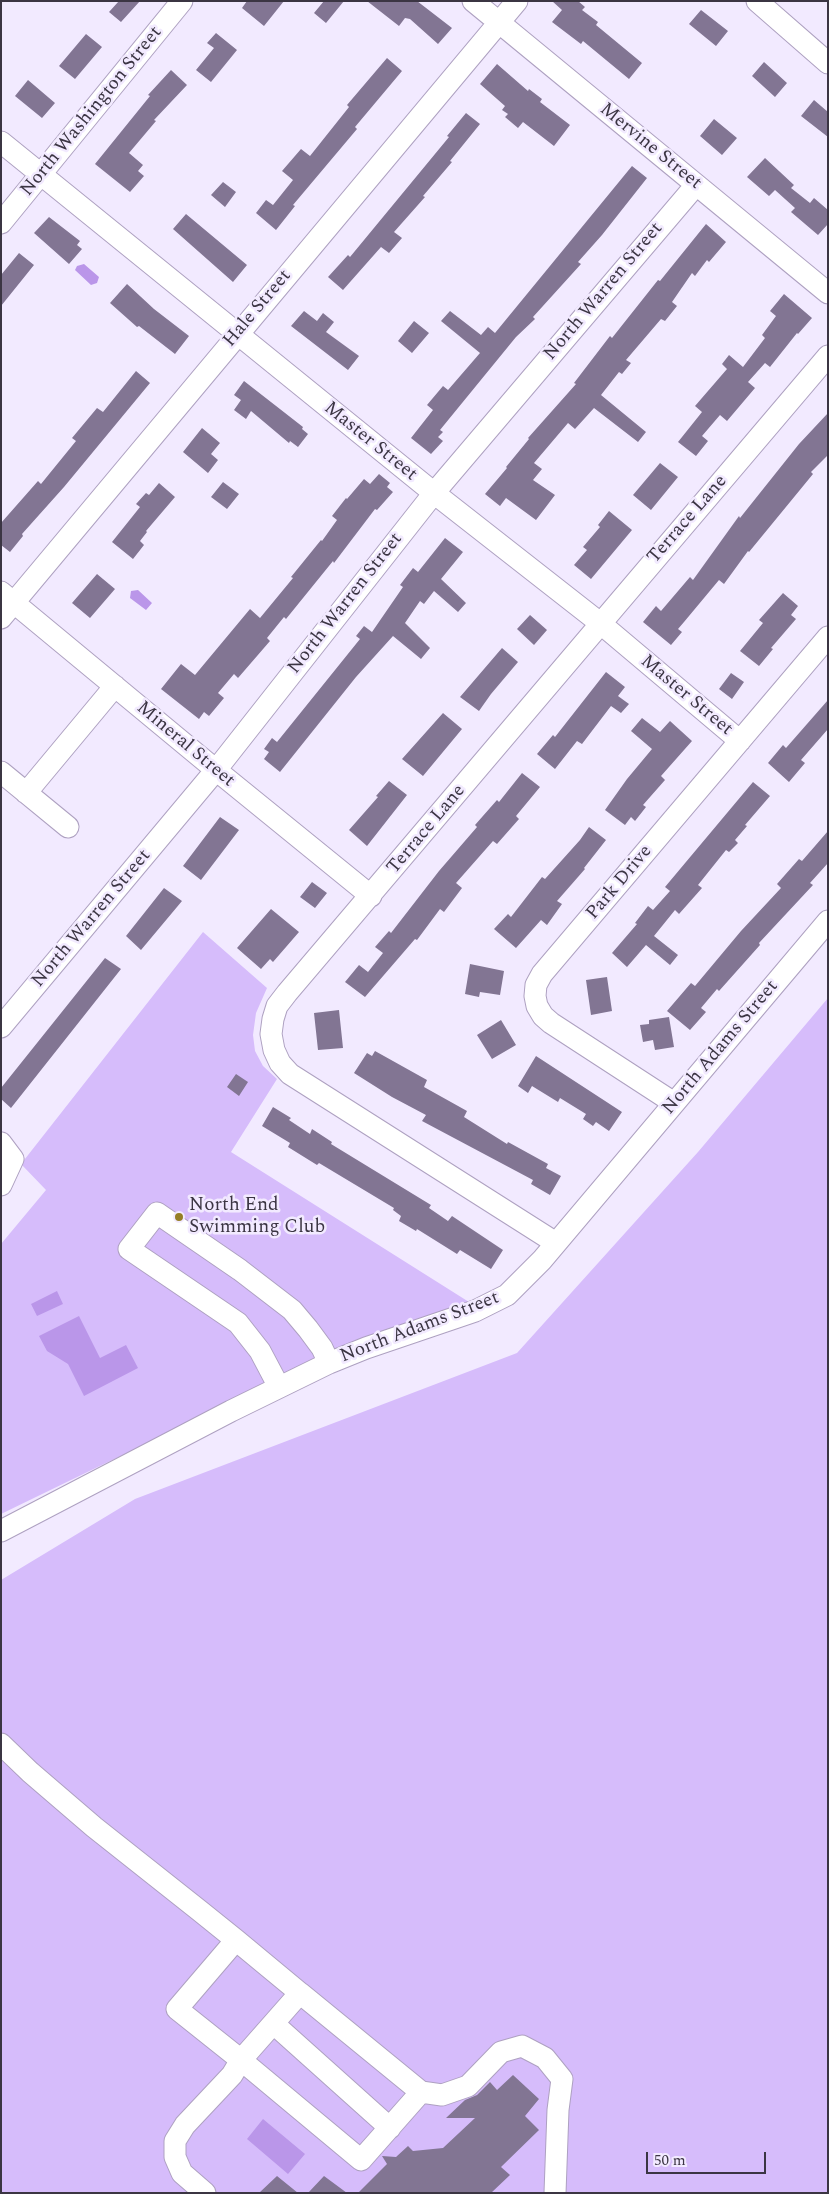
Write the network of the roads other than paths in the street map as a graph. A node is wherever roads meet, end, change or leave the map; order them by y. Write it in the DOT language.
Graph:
graph roads {
  1 [pos="182,1"];
  2 [pos="473,1"];
  3 [pos="517,1"];
  4 [pos="758,1"];
  5 [pos="499,23"];
  6 [pos="828,63"];
  7 [pos="1,142"];
  8 [pos="41,175"];
  9 [pos="696,185"];
  10 [pos="1,223"];
  11 [pos="828,293"];
  12 [pos="237,335"];
  13 [pos="828,356"];
  14 [pos="434,493"];
  15 [pos="6,604"];
  16 [pos="600,623"];
  17 [pos="828,637"];
  18 [pos="115,686"];
  19 [pos="740,741"];
  20 [pos="216,770"];
  21 [pos="1,772"];
  22 [pos="26,793"];
  23 [pos="68,827"];
  24 [pos="371,896"];
  25 [pos="828,921"];
  26 [pos="1,1027"];
  27 [pos="674,1104"];
  28 [pos="1,1143"];
  29 [pos="1,1185"];
  30 [pos="556,1243"];
  31 [pos="329,1363"];
  32 [pos="279,1387"];
  33 [pos="1,1531"];
  34 [pos="1,1744"];
  35 [pos="236,1940"];
  36 [pos="300,1994"];
  37 [pos="274,2024"];
  38 [pos="241,2060"];
  39 [pos="421,2092"];
  40 [pos="390,2128"];
  41 [pos="205,2193"];
  42 [pos="555,2193"];
  1 -- 8 [label="street, North Washington Street"];
  2 -- 5 [label="street, Mervine Street"];
  3 -- 5 [label="street, Hale Street"];
  4 -- 6 [label="street"];
  5 -- 9 [label="street, Mervine Street"];
  5 -- 12 [label="street, Hale Street"];
  7 -- 8 [label="street, Master Street"];
  8 -- 10 [label="street, North Washington Street"];
  8 -- 12 [label="street, Master Street"];
  9 -- 11 [label="street, Mervine Street"];
  9 -- 14 [label="street, North Warren Street"];
  12 -- 14 [label="street, Master Street"];
  12 -- 15 [label="street, Hale Street"];
  13 -- 16 [label="street, Terrace Lane"];
  14 -- 16 [label="street, Master Street"];
  14 -- 20 [label="street, North Warren Street"];
  15 -- 18 [label="street, Mineral Street"];
  16 -- 19 [label="street, Master Street"];
  16 -- 24 [label="street, Terrace Lane"];
  17 -- 19 [label="street, Park Drive"];
  18 -- 20 [label="street, Mineral Street"];
  18 -- 22 [label="street"];
  19 -- 27 [label="street, Park Drive"];
  20 -- 24 [label="street, Mineral Street"];
  20 -- 26 [label="street, North Warren Street"];
  21 -- 22 [label="street"];
  22 -- 23 [label="street"];
  24 -- 30 [label="street, Terrace Lane"];
  25 -- 27 [label="street, North Adams Street"];
  27 -- 30 [label="street, North Adams Street"];
  28 -- 29 [label="street"];
  30 -- 31 [label="street, North Adams Street"];
  31 -- 32 [label="street, North Adams Street"];
  31 -- 32 [label="street"];
  32 -- 33 [label="street, North Adams Street"];
  34 -- 35 [label="street"];
  35 -- 36 [label="street"];
  35 -- 38 [label="street"];
  36 -- 37 [label="street"];
  36 -- 39 [label="street"];
  37 -- 38 [label="street"];
  37 -- 40 [label="street"];
  38 -- 40 [label="street"];
  38 -- 41 [label="street"];
  39 -- 40 [label="street"];
  39 -- 42 [label="street"];
}
